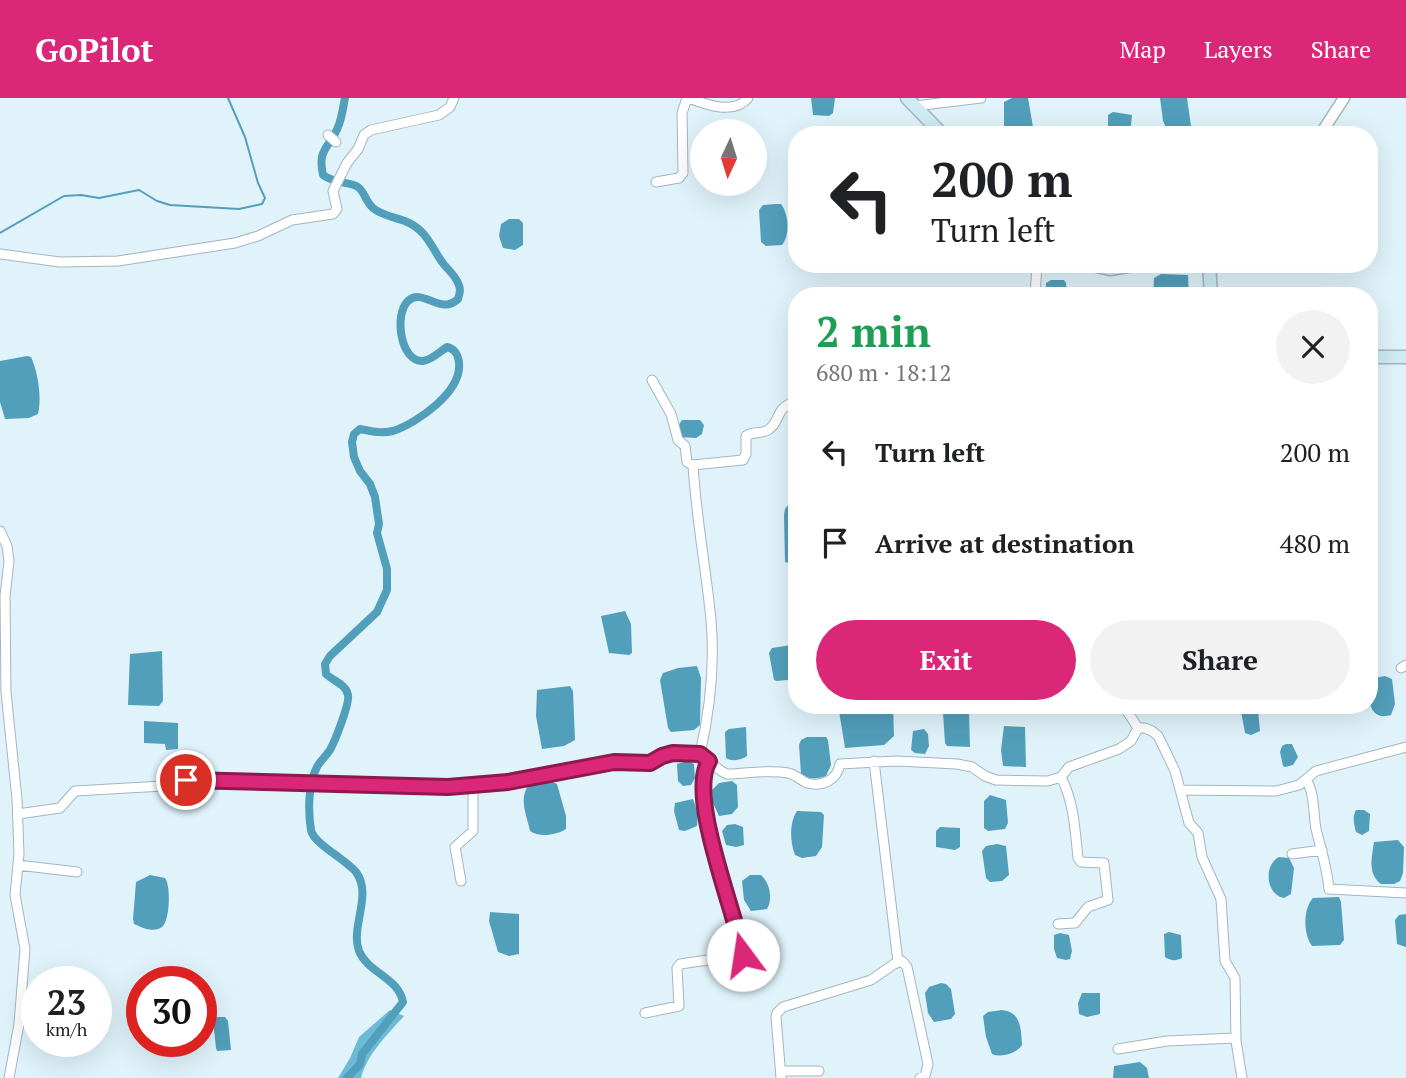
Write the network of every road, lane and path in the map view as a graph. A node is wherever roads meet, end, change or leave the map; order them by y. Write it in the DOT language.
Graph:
graph roads {
  1 [pos="454,98"];
  2 [pos="688,98"];
  3 [pos="748,98"];
  4 [pos="981,98"];
  5 [pos="1344,98"];
  6 [pos="911,102"];
  7 [pos="934,126"];
  8 [pos="1326,126"];
  9 [pos="327,135"];
  10 [pos="336,142"];
  11 [pos="656,183"];
  12 [pos="0,254"];
  13 [pos="1406,356"];
  14 [pos="1378,357"];
  15 [pos="652,380"];
  16 [pos="788,406"];
  17 [pos="693,465"];
  18 [pos="0,531"];
  19 [pos="1129,714"];
  20 [pos="1138,728"];
  21 [pos="1406,747"];
  22 [pos="700,754"];
  23 [pos="709,761"];
  24 [pos="874,761"];
  25 [pos="1061,776"];
  26 [pos="1306,780"];
  27 [pos="473,785"];
  28 [pos="1180,790"];
  29 [pos="18,814"];
  30 [pos="1322,850"];
  31 [pos="1292,853"];
  32 [pos="18,865"];
  33 [pos="76,872"];
  34 [pos="461,881"];
  35 [pos="1406,893"];
  36 [pos="1058,924"];
  37 [pos="898,962"];
  38 [pos="645,1013"];
  39 [pos="1236,1038"];
  40 [pos="1118,1049"];
  41 [pos="819,1072"];
  42 [pos="781,1074"];
  43 [pos="9,1078"];
  44 [pos="920,1078"];
  45 [pos="1242,1078"];
  1 -- 12 [label="street"];
  2 -- 3 [label="street"];
  2 -- 11 [label="street"];
  4 -- 6 [label="street"];
  5 -- 8 [label="street"];
  6 -- 7 [label="main road"];
  9 -- 10 [label="street"];
  13 -- 14 [label="main road"];
  15 -- 17 [label="street"];
  16 -- 17 [label="street"];
  17 -- 22 [label="street"];
  18 -- 29 [label="street"];
  19 -- 20 [label="street"];
  20 -- 25 [label="street"];
  20 -- 28 [label="street"];
  21 -- 26 [label="street"];
  22 -- 23 [label="street"];
  22 -- 27 [label="street"];
  23 -- 24 [label="street"];
  23 -- 38 [label="street"];
  24 -- 25 [label="street"];
  24 -- 37 [label="street"];
  25 -- 36 [label="street"];
  26 -- 28 [label="street"];
  26 -- 30 [label="street"];
  27 -- 29 [label="street"];
  27 -- 34 [label="street"];
  28 -- 39 [label="street"];
  29 -- 32 [label="street"];
  30 -- 31 [label="street"];
  30 -- 35 [label="street"];
  32 -- 33 [label="street"];
  32 -- 43 [label="street"];
  37 -- 42 [label="street"];
  37 -- 44 [label="street"];
  39 -- 40 [label="street"];
  39 -- 45 [label="street"];
  41 -- 42 [label="street"];
}
